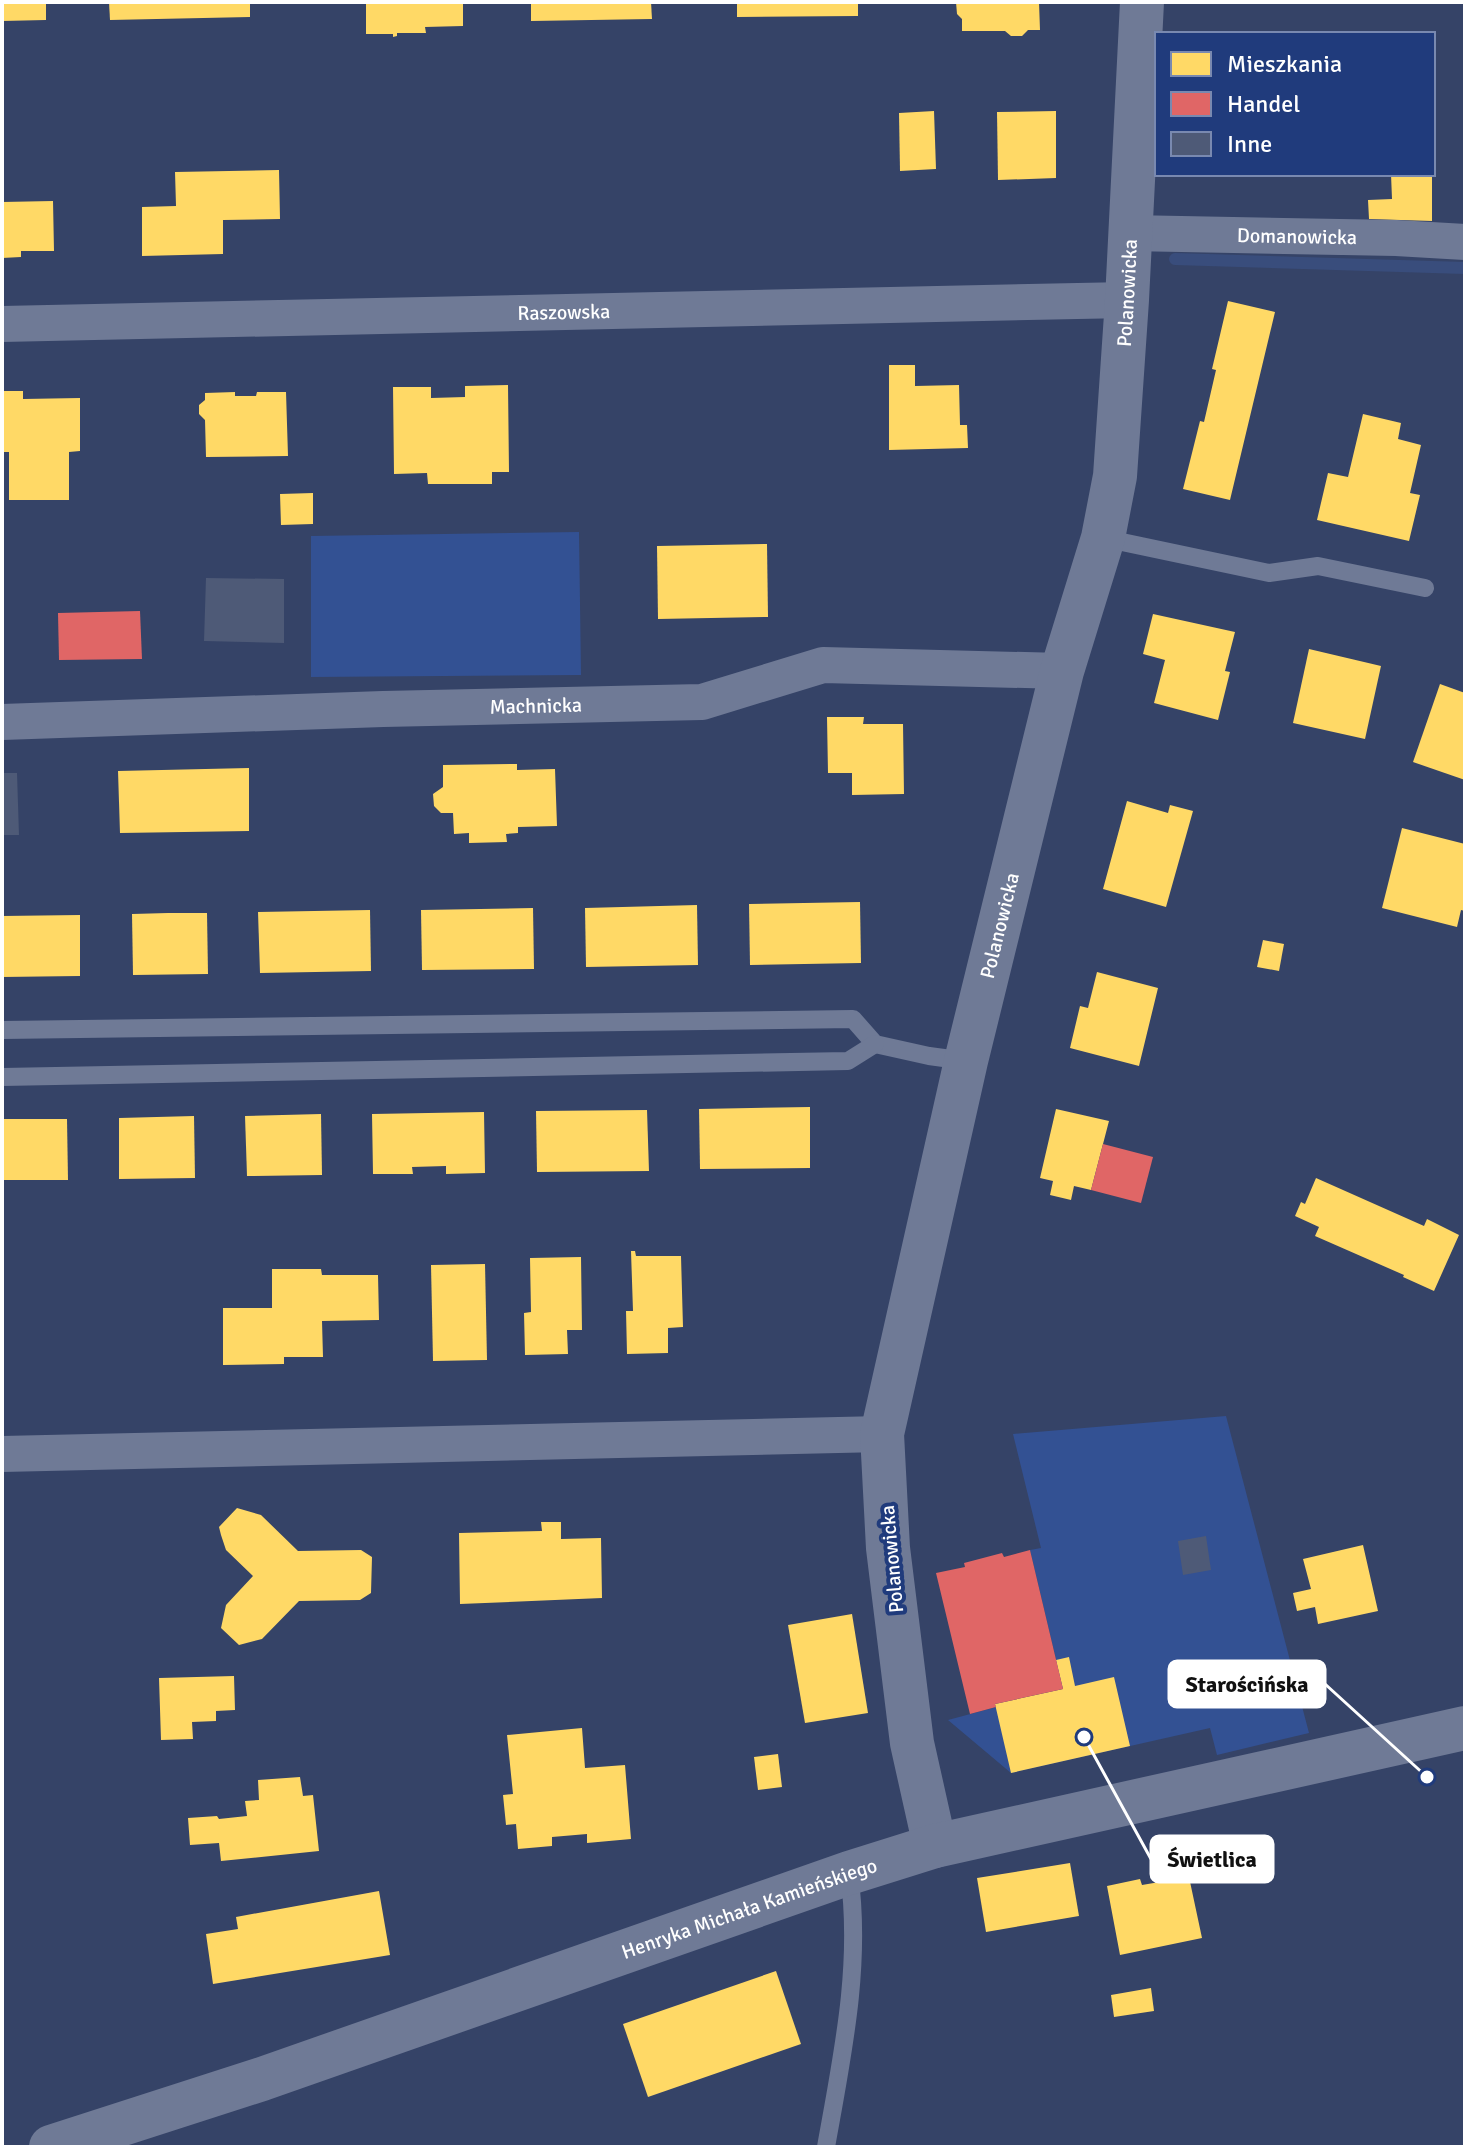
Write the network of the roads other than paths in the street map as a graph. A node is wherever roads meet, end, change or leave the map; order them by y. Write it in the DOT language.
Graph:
graph roads {
  1 [pos="1142,2"];
  2 [pos="1129,233"];
  3 [pos="1465,242"];
  4 [pos="1127,300"];
  5 [pos="2,324"];
  6 [pos="1103,538"];
  7 [pos="1425,588"];
  8 [pos="1062,671"];
  9 [pos="2,722"];
  10 [pos="2,1030"];
  11 [pos="875,1044"];
  12 [pos="966,1061"];
  13 [pos="2,1077"];
  14 [pos="882,1434"];
  15 [pos="2,1454"];
  16 [pos="1465,1728"];
  17 [pos="935,1846"];
  18 [pos="849,1873"];
  19 [pos="77,2143"];
  20 [pos="826,2147"];
  1 -- 2 [label="street, Polanowicka"];
  2 -- 3 [label="street, Domanowicka"];
  2 -- 4 [label="street, Polanowicka"];
  4 -- 5 [label="street, Raszowska"];
  4 -- 6 [label="street, Polanowicka"];
  6 -- 7 [label="lane"];
  6 -- 8 [label="street, Polanowicka"];
  8 -- 9 [label="street, Machnicka"];
  8 -- 12 [label="street, Polanowicka"];
  10 -- 11 [label="lane"];
  11 -- 12 [label="lane"];
  11 -- 13 [label="lane"];
  12 -- 14 [label="street, Polanowicka"];
  14 -- 15 [label="street"];
  14 -- 17 [label="street, Polanowicka"];
  16 -- 17 [label="street, Henryka Michała Kamieńskiego"];
  17 -- 18 [label="street, Henryka Michała Kamieńskiego"];
  18 -- 19 [label="street, Henryka Michała Kamieńskiego"];
  18 -- 20 [label="lane"];
}
